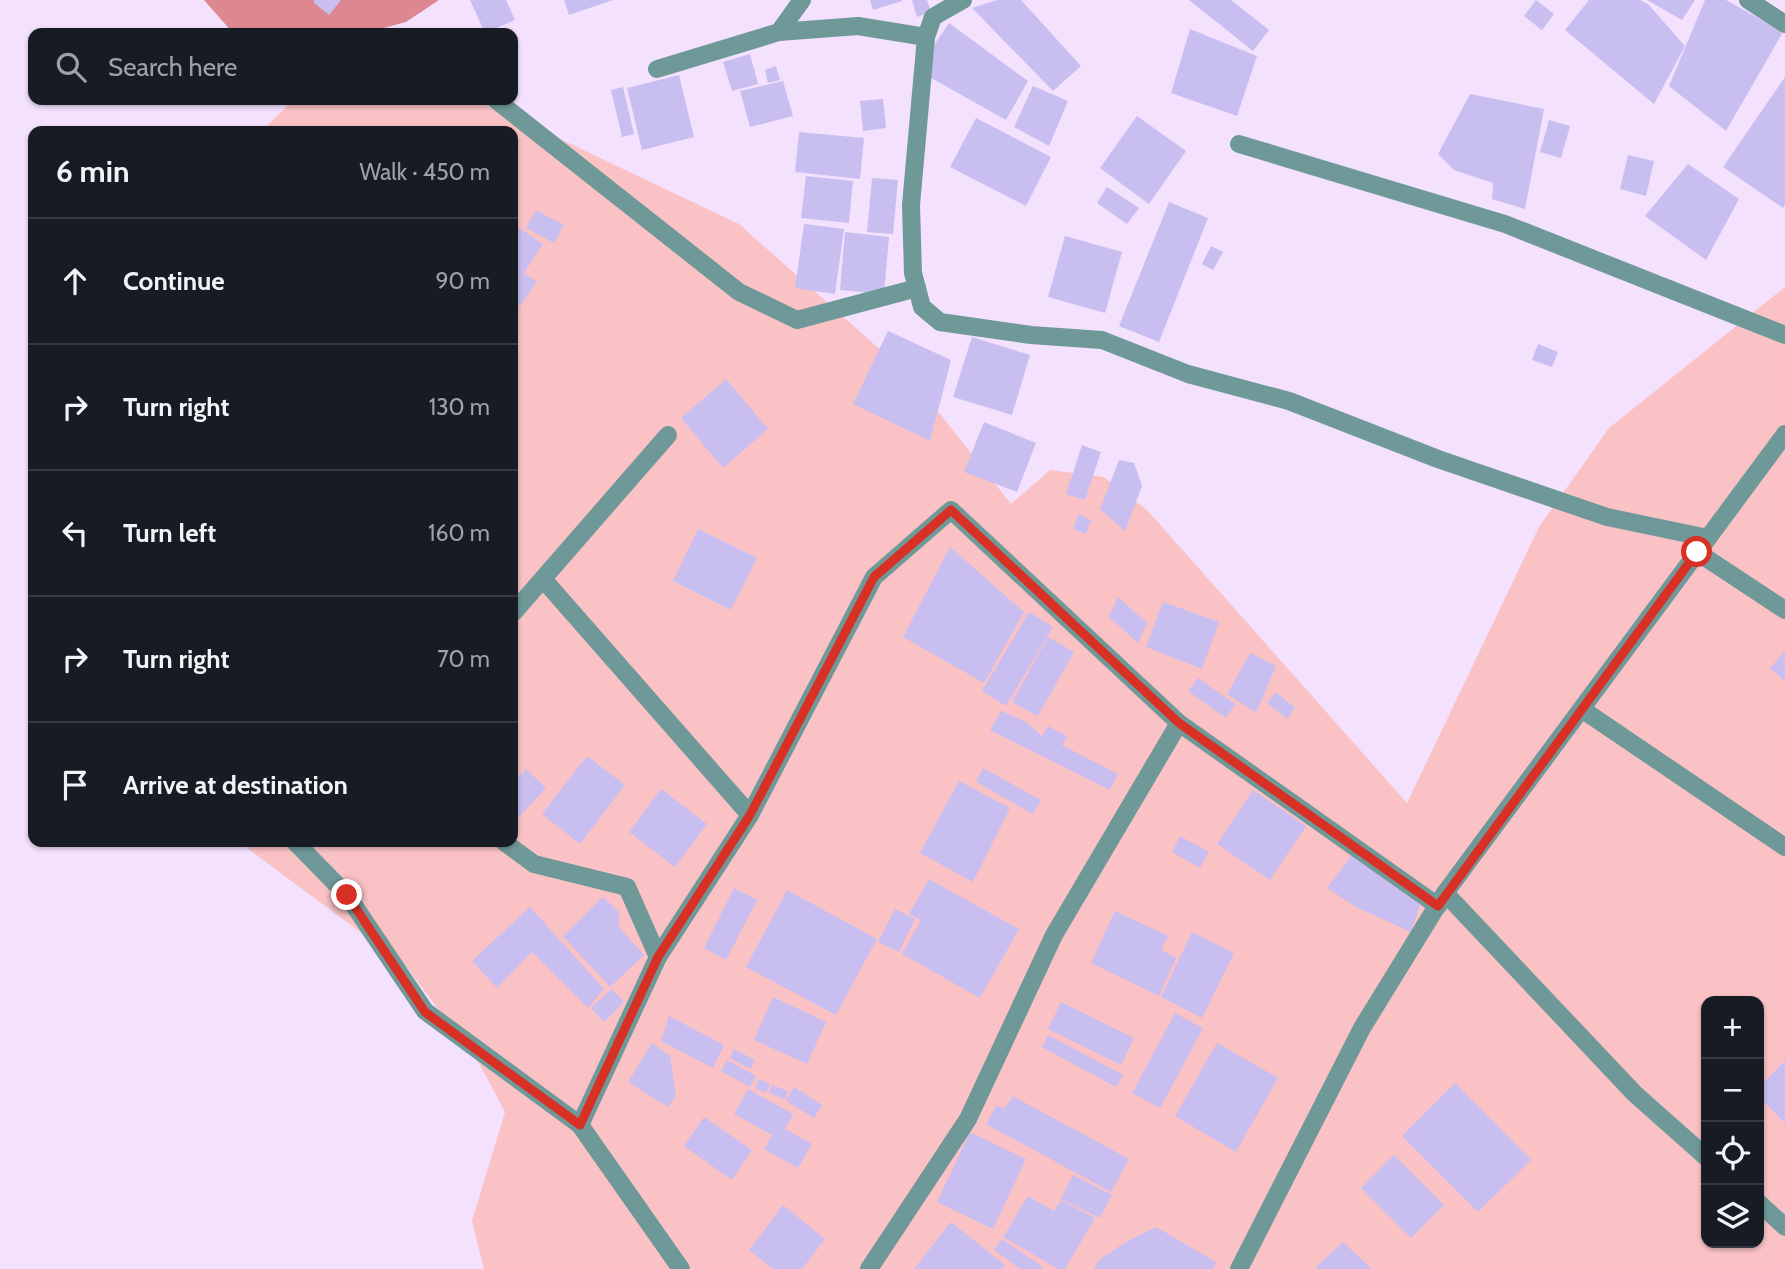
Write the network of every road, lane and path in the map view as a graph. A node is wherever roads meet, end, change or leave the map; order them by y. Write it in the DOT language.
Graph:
graph roads {
  1 [pos="803,0"];
  2 [pos="962,0"];
  3 [pos="1748,0"];
  4 [pos="1785,24"];
  5 [pos="779,32"];
  6 [pos="926,37"];
  7 [pos="657,69"];
  8 [pos="501,105"];
  9 [pos="1239,144"];
  10 [pos="917,288"];
  11 [pos="1785,335"];
  12 [pos="1785,434"];
  13 [pos="667,435"];
  14 [pos="1708,538"];
  15 [pos="1697,552"];
  16 [pos="543,579"];
  17 [pos="518,607"];
  18 [pos="1785,610"];
  19 [pos="1583,710"];
  20 [pos="1179,723"];
  21 [pos="750,815"];
  22 [pos="300,847"];
  23 [pos="512,847"];
  24 [pos="1785,847"];
  25 [pos="1442,900"];
  26 [pos="658,957"];
  27 [pos="580,1125"];
  28 [pos="1701,1153"];
  29 [pos="1764,1208"];
  30 [pos="1785,1227"];
  31 [pos="681,1269"];
  32 [pos="869,1269"];
  33 [pos="1239,1269"];
  1 -- 5 [label="street"];
  2 -- 6 [label="street"];
  3 -- 4 [label="street"];
  5 -- 6 [label="street"];
  5 -- 7 [label="street"];
  6 -- 10 [label="street"];
  8 -- 10 [label="street"];
  9 -- 11 [label="street"];
  10 -- 14 [label="street"];
  12 -- 14 [label="street"];
  13 -- 16 [label="street"];
  14 -- 15 [label="street"];
  15 -- 18 [label="street"];
  15 -- 19 [label="street"];
  16 -- 17 [label="street"];
  16 -- 21 [label="street"];
  19 -- 24 [label="street"];
  19 -- 25 [label="street"];
  20 -- 21 [label="street"];
  20 -- 25 [label="street"];
  20 -- 32 [label="street"];
  21 -- 26 [label="street"];
  22 -- 27 [label="street"];
  23 -- 26 [label="street"];
  25 -- 28 [label="street"];
  25 -- 33 [label="street"];
  26 -- 27 [label="street"];
  27 -- 31 [label="street"];
  29 -- 30 [label="street"];
}
